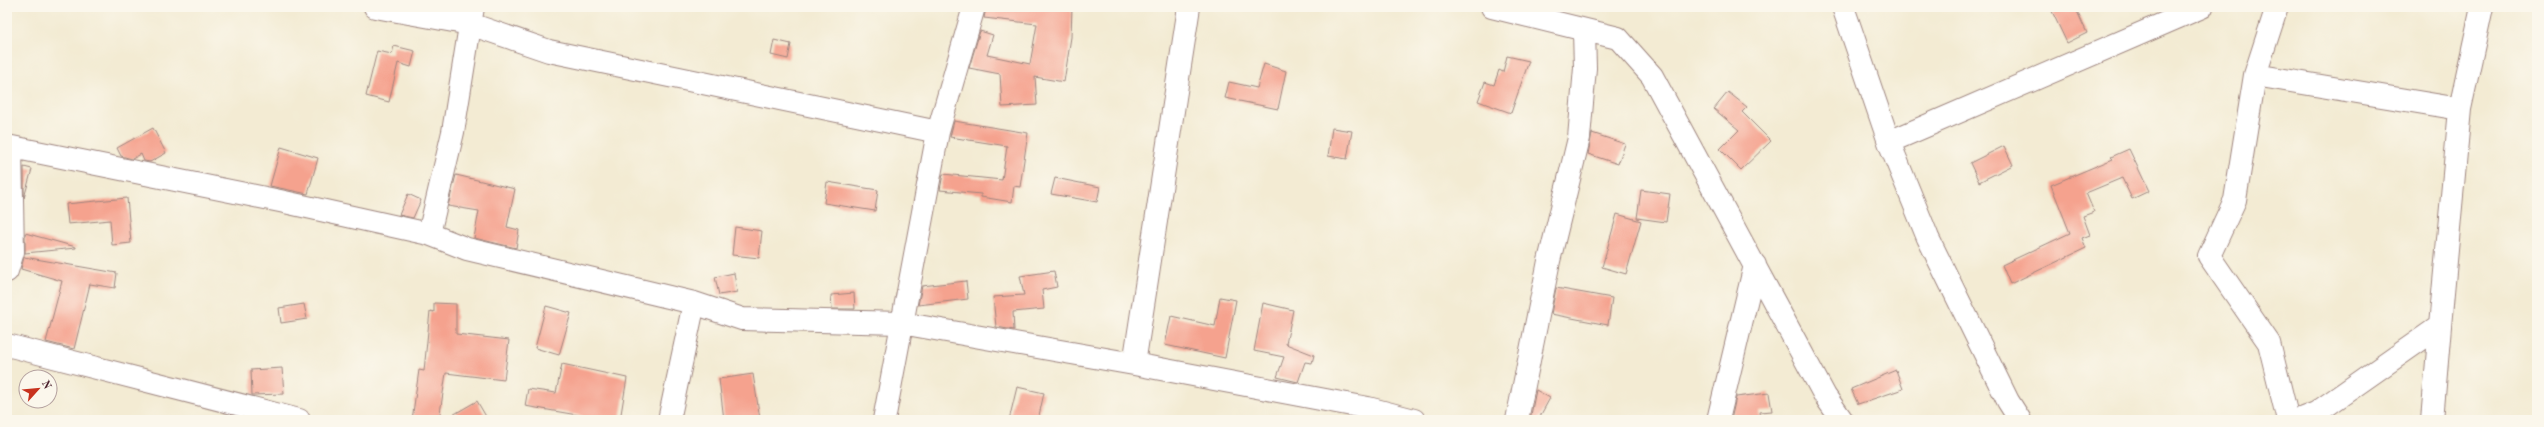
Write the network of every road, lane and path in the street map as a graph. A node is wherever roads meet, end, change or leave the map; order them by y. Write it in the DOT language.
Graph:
graph roads {
  1 [pos="375,7"];
  2 [pos="974,7"];
  3 [pos="1189,7"];
  4 [pos="1492,7"];
  5 [pos="1843,7"];
  6 [pos="2202,7"];
  7 [pos="2277,7"];
  8 [pos="2482,7"];
  9 [pos="472,16"];
  10 [pos="1584,31"];
  11 [pos="2256,75"];
  12 [pos="2460,109"];
  13 [pos="938,132"];
  14 [pos="1889,142"];
  15 [pos="9,147"];
  16 [pos="429,234"];
  17 [pos="1755,265"];
  18 [pos="7,270"];
  19 [pos="694,303"];
  20 [pos="901,323"];
  21 [pos="2440,326"];
  22 [pos="7,345"];
  23 [pos="1134,364"];
  24 [pos="299,420"];
  25 [pos="669,420"];
  26 [pos="884,420"];
  27 [pos="1414,420"];
  28 [pos="1517,420"];
  29 [pos="1718,420"];
  30 [pos="1842,420"];
  31 [pos="2020,420"];
  32 [pos="2288,420"];
  33 [pos="2298,420"];
  34 [pos="2432,420"];
  1 -- 9 [label="street"];
  2 -- 13 [label="street"];
  3 -- 23 [label="street"];
  4 -- 10 [label="street"];
  5 -- 14 [label="street"];
  6 -- 14 [label="street"];
  7 -- 11 [label="street"];
  8 -- 12 [label="street"];
  9 -- 13 [label="street"];
  9 -- 16 [label="street"];
  10 -- 17 [label="street"];
  10 -- 28 [label="street"];
  11 -- 12 [label="street"];
  11 -- 32 [label="street"];
  12 -- 21 [label="street"];
  13 -- 20 [label="street"];
  14 -- 31 [label="street"];
  15 -- 16 [label="street"];
  15 -- 18 [label="street"];
  16 -- 19 [label="street"];
  17 -- 29 [label="street"];
  17 -- 30 [label="street"];
  19 -- 20 [label="street"];
  19 -- 25 [label="street"];
  20 -- 23 [label="street"];
  20 -- 26 [label="street"];
  21 -- 33 [label="street"];
  21 -- 34 [label="street"];
  22 -- 24 [label="street"];
  23 -- 27 [label="street"];
}
